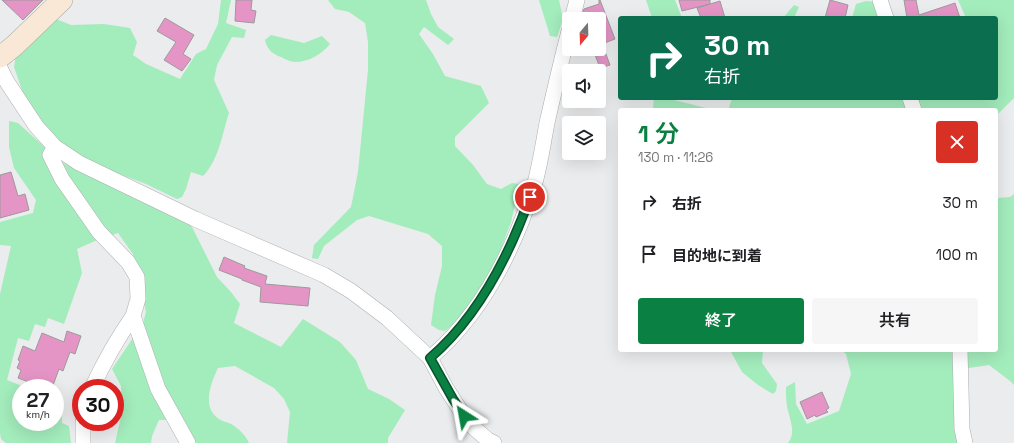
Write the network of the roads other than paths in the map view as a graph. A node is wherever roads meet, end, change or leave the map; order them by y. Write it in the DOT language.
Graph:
graph roads {
  1 [pos="62,0"];
  2 [pos="577,0"];
  3 [pos="880,0"];
  4 [pos="574,12"];
  5 [pos="885,16"];
  6 [pos="563,56"];
  7 [pos="0,57"];
  8 [pos="0,68"];
  9 [pos="55,147"];
  10 [pos="133,316"];
  11 [pos="960,352"];
  12 [pos="430,358"];
  13 [pos="96,379"];
  14 [pos="82,431"];
  15 [pos="489,442"];
  16 [pos="83,443"];
  17 [pos="188,443"];
  18 [pos="965,443"];
  1 -- 7 [label="main road"];
  2 -- 4 [label="street"];
  3 -- 5 [label="street"];
  6 -- 12 [label="street"];
  8 -- 9 [label="street"];
  9 -- 10 [label="street"];
  9 -- 12 [label="street"];
  10 -- 13 [label="street"];
  10 -- 17 [label="street"];
  11 -- 18 [label="street"];
  12 -- 15 [label="street"];
  14 -- 16 [label="street"];
}
